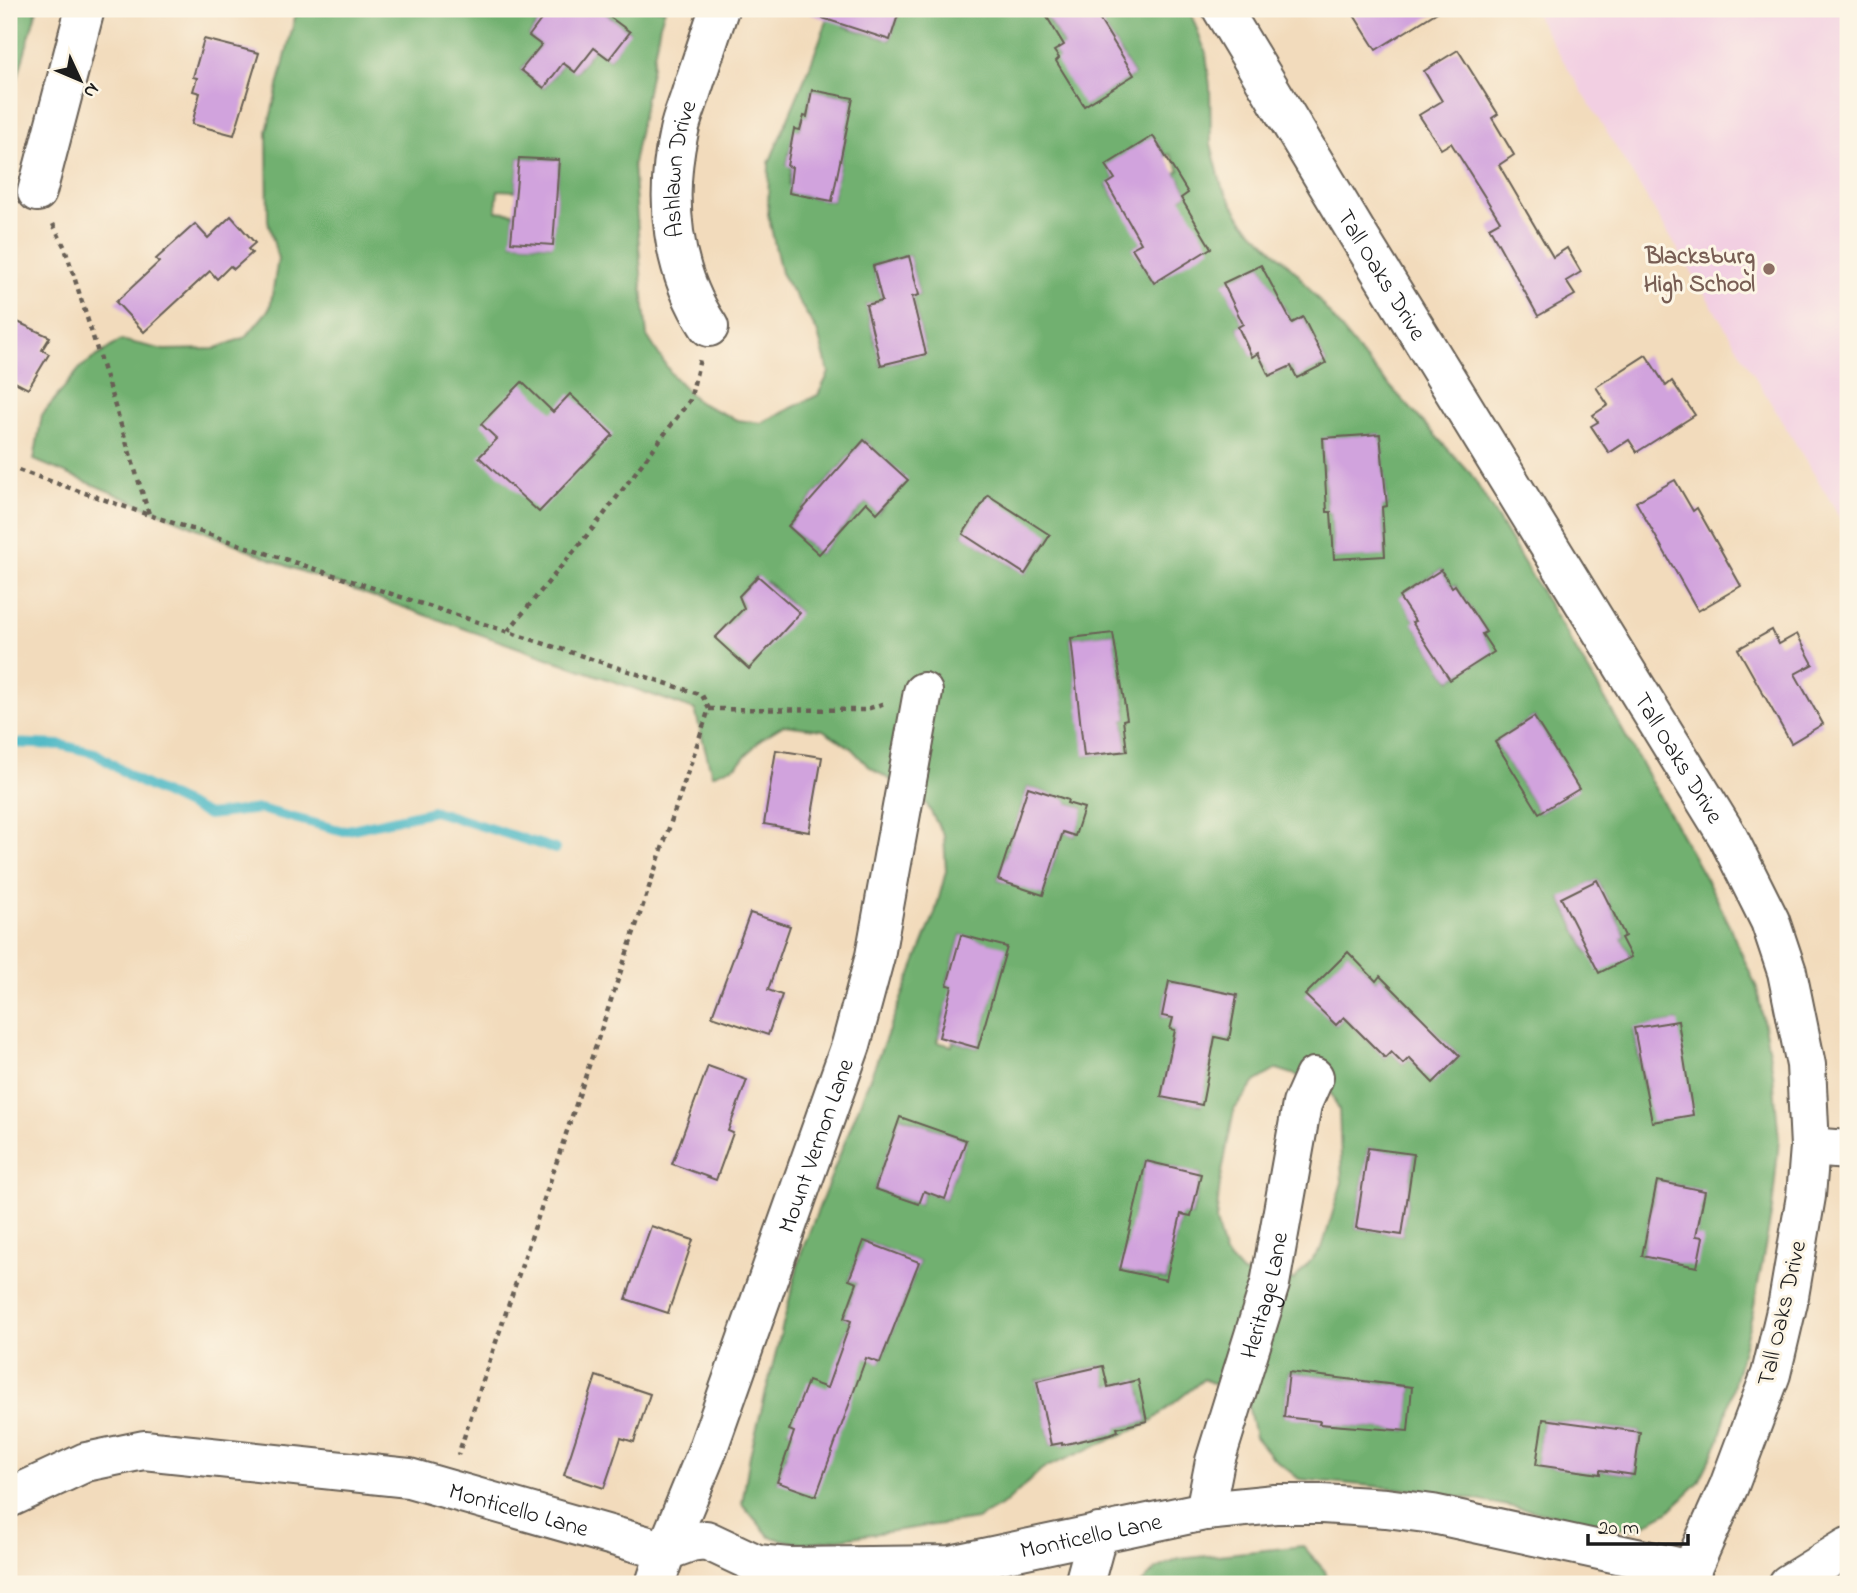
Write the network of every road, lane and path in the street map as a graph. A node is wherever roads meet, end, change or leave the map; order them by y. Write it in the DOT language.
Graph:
graph roads {
  1 [pos="85,9"];
  2 [pos="719,9"];
  3 [pos="1222,9"];
  4 [pos="37,192"];
  5 [pos="65,248"];
  6 [pos="709,327"];
  7 [pos="690,400"];
  8 [pos="9,467"];
  9 [pos="149,515"];
  10 [pos="508,631"];
  11 [pos="923,692"];
  12 [pos="709,709"];
  13 [pos="864,710"];
  14 [pos="1314,1077"];
  15 [pos="1810,1147"];
  16 [pos="1848,1150"];
  17 [pos="455,1463"];
  18 [pos="9,1498"];
  19 [pos="1205,1511"];
  20 [pos="1098,1533"];
  21 [pos="1848,1547"];
  22 [pos="660,1568"];
  23 [pos="1689,1577"];
  24 [pos="1084,1584"];
  25 [pos="1788,1584"];
  1 -- 4 [label="street"];
  2 -- 6 [label="street, Ashlawn Drive"];
  3 -- 15 [label="street, Tall Oaks Drive"];
  5 -- 9 [label="path"];
  7 -- 10 [label="path"];
  8 -- 9 [label="path"];
  9 -- 10 [label="path"];
  10 -- 12 [label="path"];
  11 -- 22 [label="street, Mount Vernon Lane"];
  12 -- 13 [label="path"];
  12 -- 17 [label="path"];
  14 -- 19 [label="street, Heritage Lane"];
  15 -- 16 [label="street"];
  15 -- 23 [label="street, Tall Oaks Drive"];
  18 -- 22 [label="street, Monticello Lane"];
  19 -- 20 [label="street, Monticello Lane"];
  19 -- 23 [label="street, Monticello Lane"];
  20 -- 22 [label="street, Monticello Lane"];
  20 -- 24 [label="street"];
  21 -- 25 [label="street"];
}
